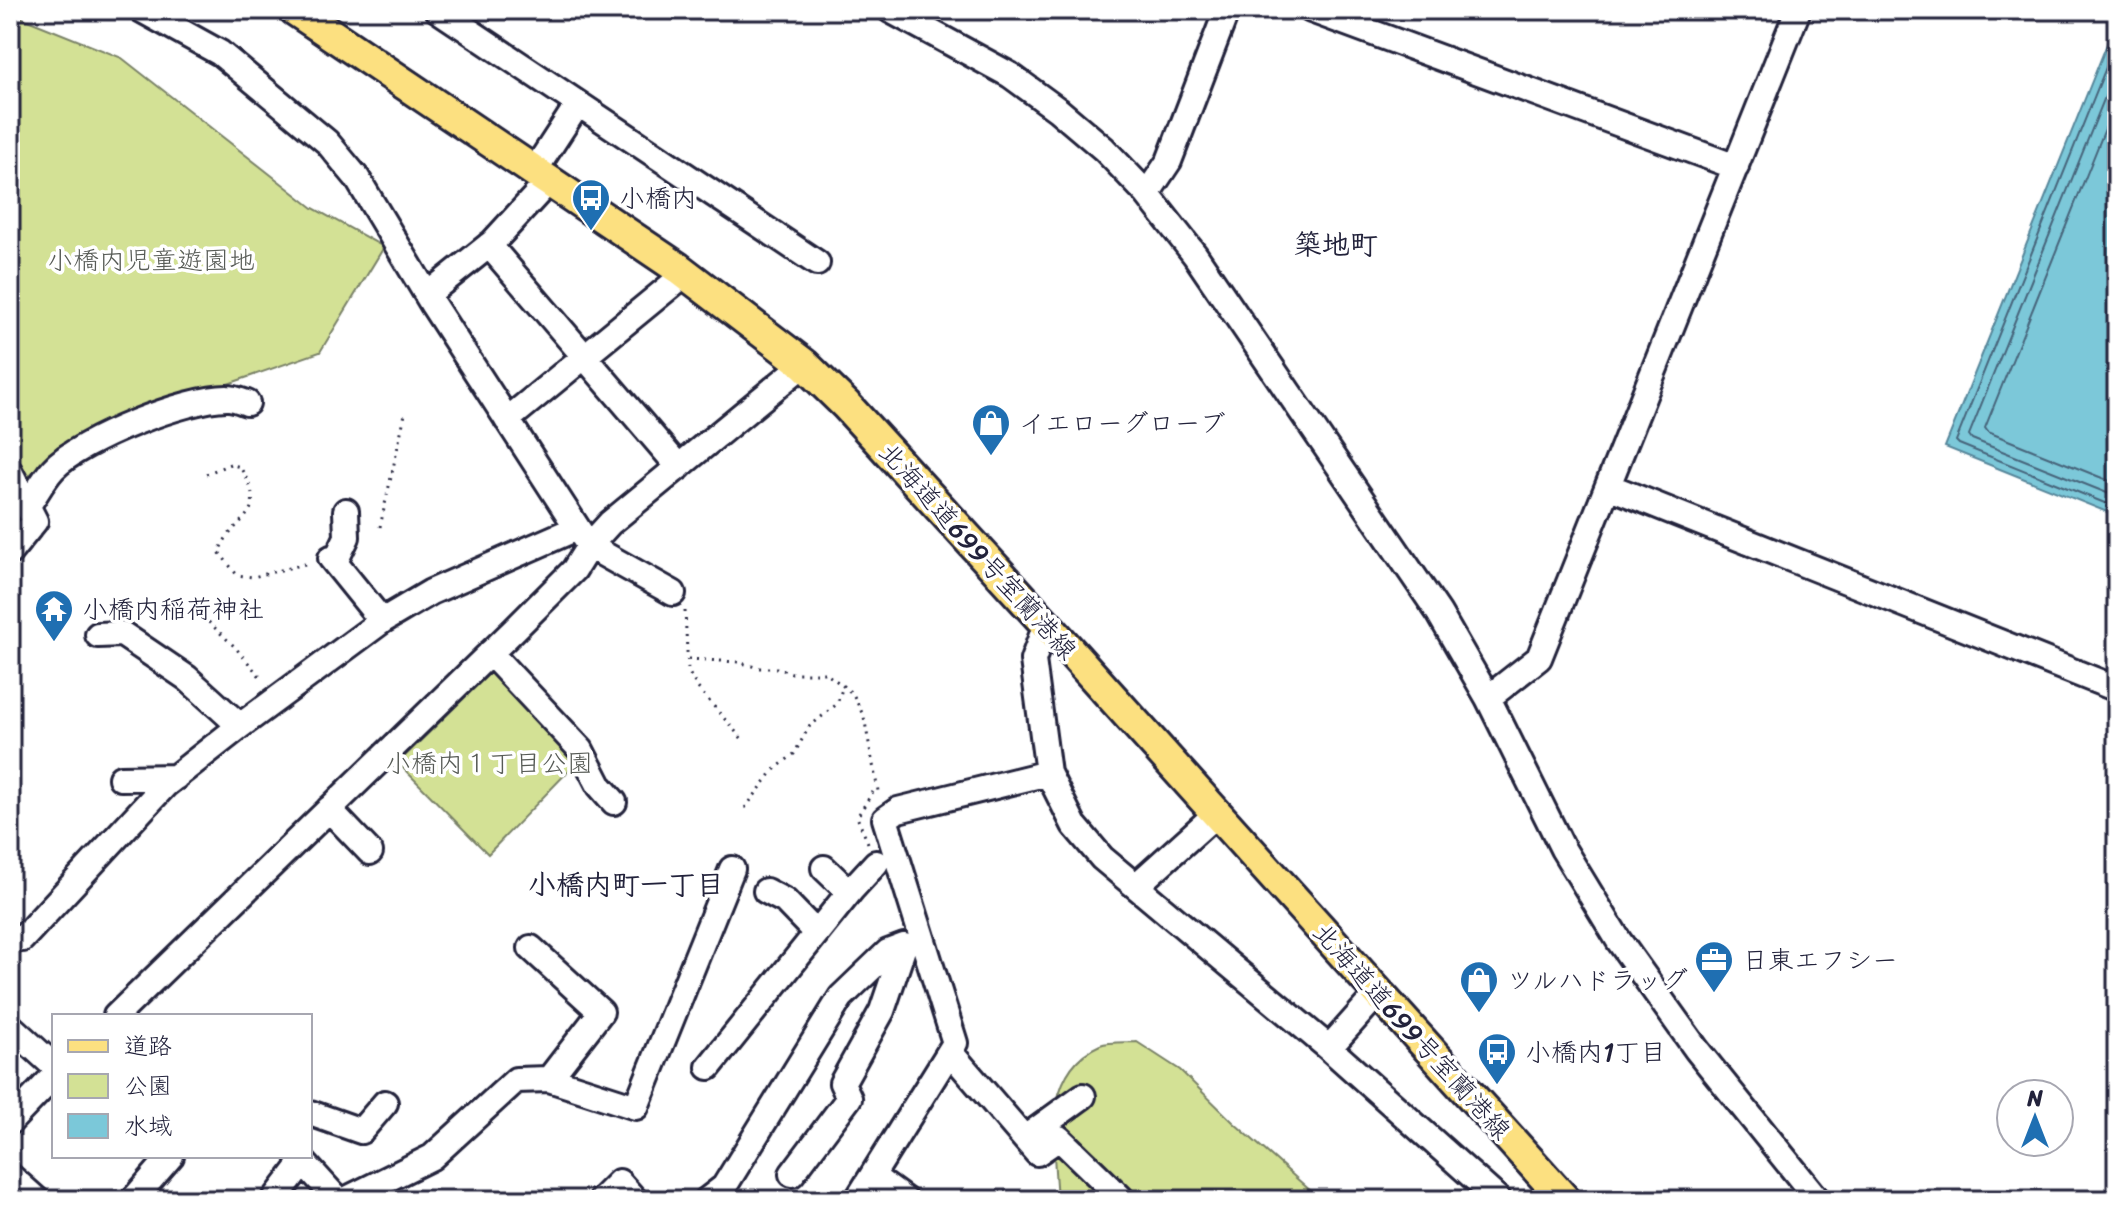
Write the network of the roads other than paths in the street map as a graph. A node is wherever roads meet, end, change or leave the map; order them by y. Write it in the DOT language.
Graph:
graph roads {
  1 [pos="142,10"];
  2 [pos="295,10"];
  3 [pos="438,10"];
  4 [pos="890,10"];
  5 [pos="1227,10"];
  6 [pos="1311,10"];
  7 [pos="1798,10"];
  8 [pos="578,104"];
  9 [pos="1736,167"];
  10 [pos="542,175"];
  11 [pos="1147,194"];
  12 [pos="489,245"];
  13 [pos="817,263"];
  14 [pos="685,274"];
  15 [pos="428,294"];
  16 [pos="585,356"];
  17 [pos="804,364"];
  18 [pos="247,403"];
  19 [pos="507,420"];
  20 [pos="679,467"];
  21 [pos="10,472"];
  22 [pos="1608,486"];
  23 [pos="28,505"];
  24 [pos="346,511"];
  25 [pos="583,537"];
  26 [pos="10,552"];
  27 [pos="679,600"];
  28 [pos="382,621"];
  29 [pos="1046,624"];
  30 [pos="98,635"];
  31 [pos="490,653"];
  32 [pos="2117,689"];
  33 [pos="1488,698"];
  34 [pos="240,726"];
  35 [pos="1048,773"];
  36 [pos="176,777"];
  37 [pos="121,778"];
  38 [pos="614,802"];
  39 [pos="329,809"];
  40 [pos="1216,814"];
  41 [pos="370,852"];
  42 [pos="876,863"];
  43 [pos="824,868"];
  44 [pos="732,869"];
  45 [pos="1136,886"];
  46 [pos="766,891"];
  47 [pos="849,892"];
  48 [pos="816,933"];
  49 [pos="10,937"];
  50 [pos="531,948"];
  51 [pos="1378,993"];
  52 [pos="118,1014"];
  53 [pos="10,1026"];
  54 [pos="1329,1048"];
  55 [pos="950,1052"];
  56 [pos="52,1064"];
  57 [pos="709,1067"];
  58 [pos="52,1078"];
  59 [pos="549,1079"];
  60 [pos="1083,1096"];
  61 [pos="385,1103"];
  62 [pos="312,1114"];
  63 [pos="10,1122"];
  64 [pos="1025,1138"];
  65 [pos="169,1158"];
  66 [pos="301,1159"];
  67 [pos="792,1174"];
  68 [pos="10,1176"];
  69 [pos="872,1176"];
  70 [pos="1121,1198"];
  71 [pos="37,1200"];
  72 [pos="133,1200"];
  73 [pos="274,1200"];
  74 [pos="338,1200"];
  75 [pos="345,1200"];
  76 [pos="601,1200"];
  77 [pos="635,1200"];
  78 [pos="707,1200"];
  79 [pos="857,1200"];
  80 [pos="905,1200"];
  81 [pos="1499,1200"];
  82 [pos="1565,1200"];
  83 [pos="1818,1200"];
  1 -- 15 [label="street"];
  2 -- 10 [label="main road, 北海道道699号室蘭港線"];
  3 -- 8 [label="street"];
  4 -- 11 [label="street"];
  5 -- 11 [label="street"];
  6 -- 9 [label="street"];
  7 -- 9 [label="street"];
  8 -- 10 [label="street"];
  8 -- 13 [label="street"];
  9 -- 22 [label="street"];
  10 -- 12 [label="street"];
  10 -- 14 [label="main road, 北海道道699号室蘭港線"];
  11 -- 33 [label="street"];
  12 -- 15 [label="street"];
  12 -- 16 [label="street"];
  14 -- 16 [label="street"];
  14 -- 17 [label="main road, 北海道道699号室蘭港線"];
  15 -- 19 [label="street"];
  16 -- 19 [label="street"];
  16 -- 20 [label="street"];
  17 -- 20 [label="street"];
  17 -- 29 [label="main road, 北海道道699号室蘭港線"];
  18 -- 23 [label="street"];
  19 -- 25 [label="street"];
  20 -- 25 [label="street"];
  21 -- 23 [label="street"];
  22 -- 32 [label="street"];
  22 -- 33 [label="street"];
  23 -- 26 [label="street"];
  24 -- 28 [label="street"];
  25 -- 27 [label="street"];
  25 -- 28 [label="street"];
  25 -- 31 [label="street"];
  28 -- 34 [label="street"];
  29 -- 35 [label="street"];
  29 -- 40 [label="main road, 北海道道699号室蘭港線"];
  30 -- 34 [label="street"];
  31 -- 38 [label="street"];
  31 -- 39 [label="street"];
  33 -- 83 [label="street"];
  34 -- 36 [label="street"];
  35 -- 45 [label="street"];
  35 -- 55 [label="street"];
  36 -- 37 [label="street"];
  36 -- 49 [label="street"];
  39 -- 41 [label="street"];
  39 -- 52 [label="street"];
  40 -- 45 [label="street"];
  40 -- 51 [label="main road, 北海道道699号室蘭港線"];
  42 -- 47 [label="street"];
  43 -- 47 [label="street"];
  44 -- 59 [label="street"];
  45 -- 54 [label="street"];
  46 -- 48 [label="street"];
  47 -- 48 [label="street"];
  48 -- 57 [label="street"];
  50 -- 59 [label="street"];
  51 -- 54 [label="street"];
  51 -- 82 [label="main road, 北海道道699号室蘭港線"];
  53 -- 56 [label="street"];
  54 -- 81 [label="street"];
  55 -- 64 [label="street"];
  55 -- 69 [label="street"];
  58 -- 63 [label="street"];
  59 -- 75 [label="street"];
  60 -- 64 [label="street"];
  61 -- 62 [label="street"];
  64 -- 70 [label="street"];
  65 -- 72 [label="street"];
  66 -- 73 [label="street"];
  66 -- 74 [label="street"];
  67 -- 78 [label="street"];
  68 -- 71 [label="street"];
  69 -- 79 [label="street"];
  69 -- 80 [label="street"];
  76 -- 77 [label="street"];
}
